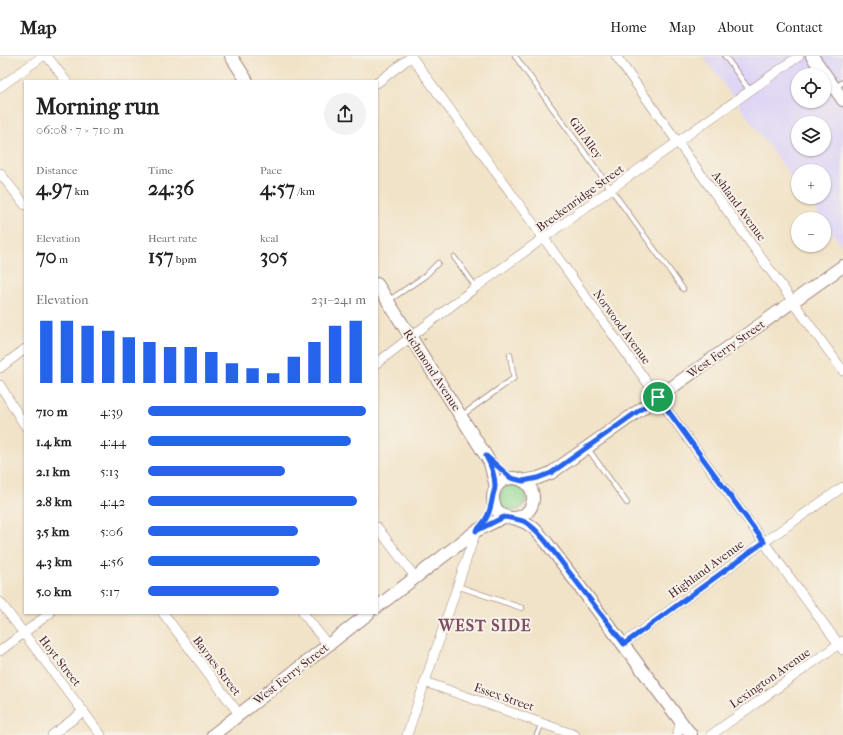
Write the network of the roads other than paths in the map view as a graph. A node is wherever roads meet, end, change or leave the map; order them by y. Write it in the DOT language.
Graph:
graph roads {
  1 [pos="43,56"];
  2 [pos="47,56"];
  3 [pos="231,56"];
  4 [pos="411,56"];
  5 [pos="515,56"];
  6 [pos="616,56"];
  7 [pos="725,56"];
  8 [pos="799,56"];
  9 [pos="812,56"];
  10 [pos="65,80"];
  11 [pos="246,80"];
  12 [pos="378,82"];
  13 [pos="839,85"];
  14 [pos="0,87"];
  15 [pos="750,91"];
  16 [pos="843,100"];
  17 [pos="677,142"];
  18 [pos="0,173"];
  19 [pos="611,189"];
  20 [pos="24,204"];
  21 [pos="544,239"];
  22 [pos="454,258"];
  23 [pos="438,263"];
  24 [pos="843,266"];
  25 [pos="378,286"];
  26 [pos="476,287"];
  27 [pos="683,289"];
  28 [pos="388,301"];
  29 [pos="793,301"];
  30 [pos="410,337"];
  31 [pos="24,350"];
  32 [pos="510,355"];
  33 [pos="378,361"];
  34 [pos="0,368"];
  35 [pos="843,370"];
  36 [pos="0,385"];
  37 [pos="658,397"];
  38 [pos="461,416"];
  39 [pos="24,424"];
  40 [pos="587,448"];
  41 [pos="486,456"];
  42 [pos="551,473"];
  43 [pos="511,478"];
  44 [pos="523,481"];
  45 [pos="496,487"];
  46 [pos="843,487"];
  47 [pos="492,501"];
  48 [pos="532,501"];
  49 [pos="627,503"];
  50 [pos="509,518"];
  51 [pos="378,528"];
  52 [pos="476,531"];
  53 [pos="764,542"];
  54 [pos="547,543"];
  55 [pos="416,577"];
  56 [pos="457,586"];
  57 [pos="0,602"];
  58 [pos="378,606"];
  59 [pos="522,608"];
  60 [pos="49,614"];
  61 [pos="164,614"];
  62 [pos="304,614"];
  63 [pos="368,614"];
  64 [pos="23,634"];
  65 [pos="624,644"];
  66 [pos="328,645"];
  67 [pos="842,645"];
  68 [pos="0,651"];
  69 [pos="425,682"];
  70 [pos="84,711"];
  71 [pos="239,714"];
  72 [pos="681,721"];
  73 [pos="542,723"];
  74 [pos="52,735"];
  75 [pos="101,735"];
  76 [pos="213,735"];
  77 [pos="407,735"];
  78 [pos="537,735"];
  79 [pos="575,735"];
  80 [pos="677,735"];
  81 [pos="691,735"];
  82 [pos="711,735"];
  1 -- 14 [label="street"];
  2 -- 10 [label="street"];
  3 -- 11 [label="street"];
  4 -- 12 [label="street"];
  4 -- 21 [label="street, Norwood Avenue"];
  5 -- 19 [label="lane, Gill Alley"];
  6 -- 17 [label="street, Ashland Avenue"];
  7 -- 15 [label="lane"];
  8 -- 15 [label="street, Breckenridge Street"];
  9 -- 13 [label="street"];
  13 -- 16 [label="street"];
  15 -- 17 [label="street, Breckenridge Street"];
  17 -- 19 [label="street, Breckenridge Street"];
  17 -- 29 [label="street, Ashland Avenue"];
  18 -- 20 [label="street"];
  19 -- 21 [label="street, Breckenridge Street"];
  19 -- 27 [label="lane, Gill Alley"];
  21 -- 26 [label="street, Breckenridge Street"];
  21 -- 37 [label="street, Norwood Avenue"];
  22 -- 26 [label="lane"];
  23 -- 28 [label="lane"];
  24 -- 29 [label="street, West Ferry Street"];
  25 -- 28 [label="street, Richmond Avenue"];
  26 -- 30 [label="street, Breckenridge Street"];
  28 -- 30 [label="street, Richmond Avenue"];
  29 -- 35 [label="street, Ashland Avenue"];
  29 -- 37 [label="street, West Ferry Street"];
  30 -- 33 [label="street, Breckenridge Street"];
  30 -- 38 [label="street, Richmond Avenue"];
  31 -- 34 [label="street"];
  32 -- 38 [label="lane"];
  36 -- 39 [label="street"];
  37 -- 40 [label="street, West Ferry Street"];
  37 -- 53 [label="street, Norwood Avenue"];
  38 -- 41 [label="street, Richmond Avenue"];
  40 -- 42 [label="street, West Ferry Street"];
  40 -- 49 [label="lane"];
  41 -- 43 [label="street, Richmond Avenue"];
  41 -- 45 [label="street, Richmond Avenue"];
  42 -- 44 [label="street, West Ferry Street"];
  42 -- 48 [label="street, West Ferry Street"];
  43 -- 44 [label="street"];
  43 -- 45 [label="street"];
  44 -- 48 [label="street"];
  45 -- 47 [label="street"];
  46 -- 53 [label="street, Highland Avenue"];
  47 -- 50 [label="street"];
  47 -- 52 [label="street"];
  48 -- 50 [label="street"];
  48 -- 54 [label="street"];
  50 -- 52 [label="street"];
  50 -- 54 [label="street"];
  51 -- 55 [label="street"];
  52 -- 55 [label="street"];
  52 -- 56 [label="street"];
  53 -- 65 [label="street, Highland Avenue"];
  53 -- 67 [label="street, Norwood Avenue"];
  54 -- 65 [label="street"];
  55 -- 58 [label="street"];
  56 -- 59 [label="lane"];
  56 -- 69 [label="street"];
  57 -- 64 [label="street, Hoyt Street"];
  60 -- 64 [label="street"];
  61 -- 71 [label="street, Baynes Street"];
  62 -- 66 [label="street"];
  63 -- 66 [label="street, West Ferry Street"];
  64 -- 68 [label="street"];
  64 -- 70 [label="street, Hoyt Street"];
  65 -- 72 [label="street"];
  66 -- 71 [label="street, West Ferry Street"];
  67 -- 82 [label="street, Lexington Avenue"];
  69 -- 73 [label="street, Essex Street"];
  69 -- 77 [label="street"];
  70 -- 74 [label="street"];
  70 -- 75 [label="street, Hoyt Street"];
  71 -- 76 [label="street, West Ferry Street"];
  72 -- 80 [label="street"];
  72 -- 81 [label="street"];
  73 -- 78 [label="lane"];
  73 -- 79 [label="street, Essex Street"];
}
